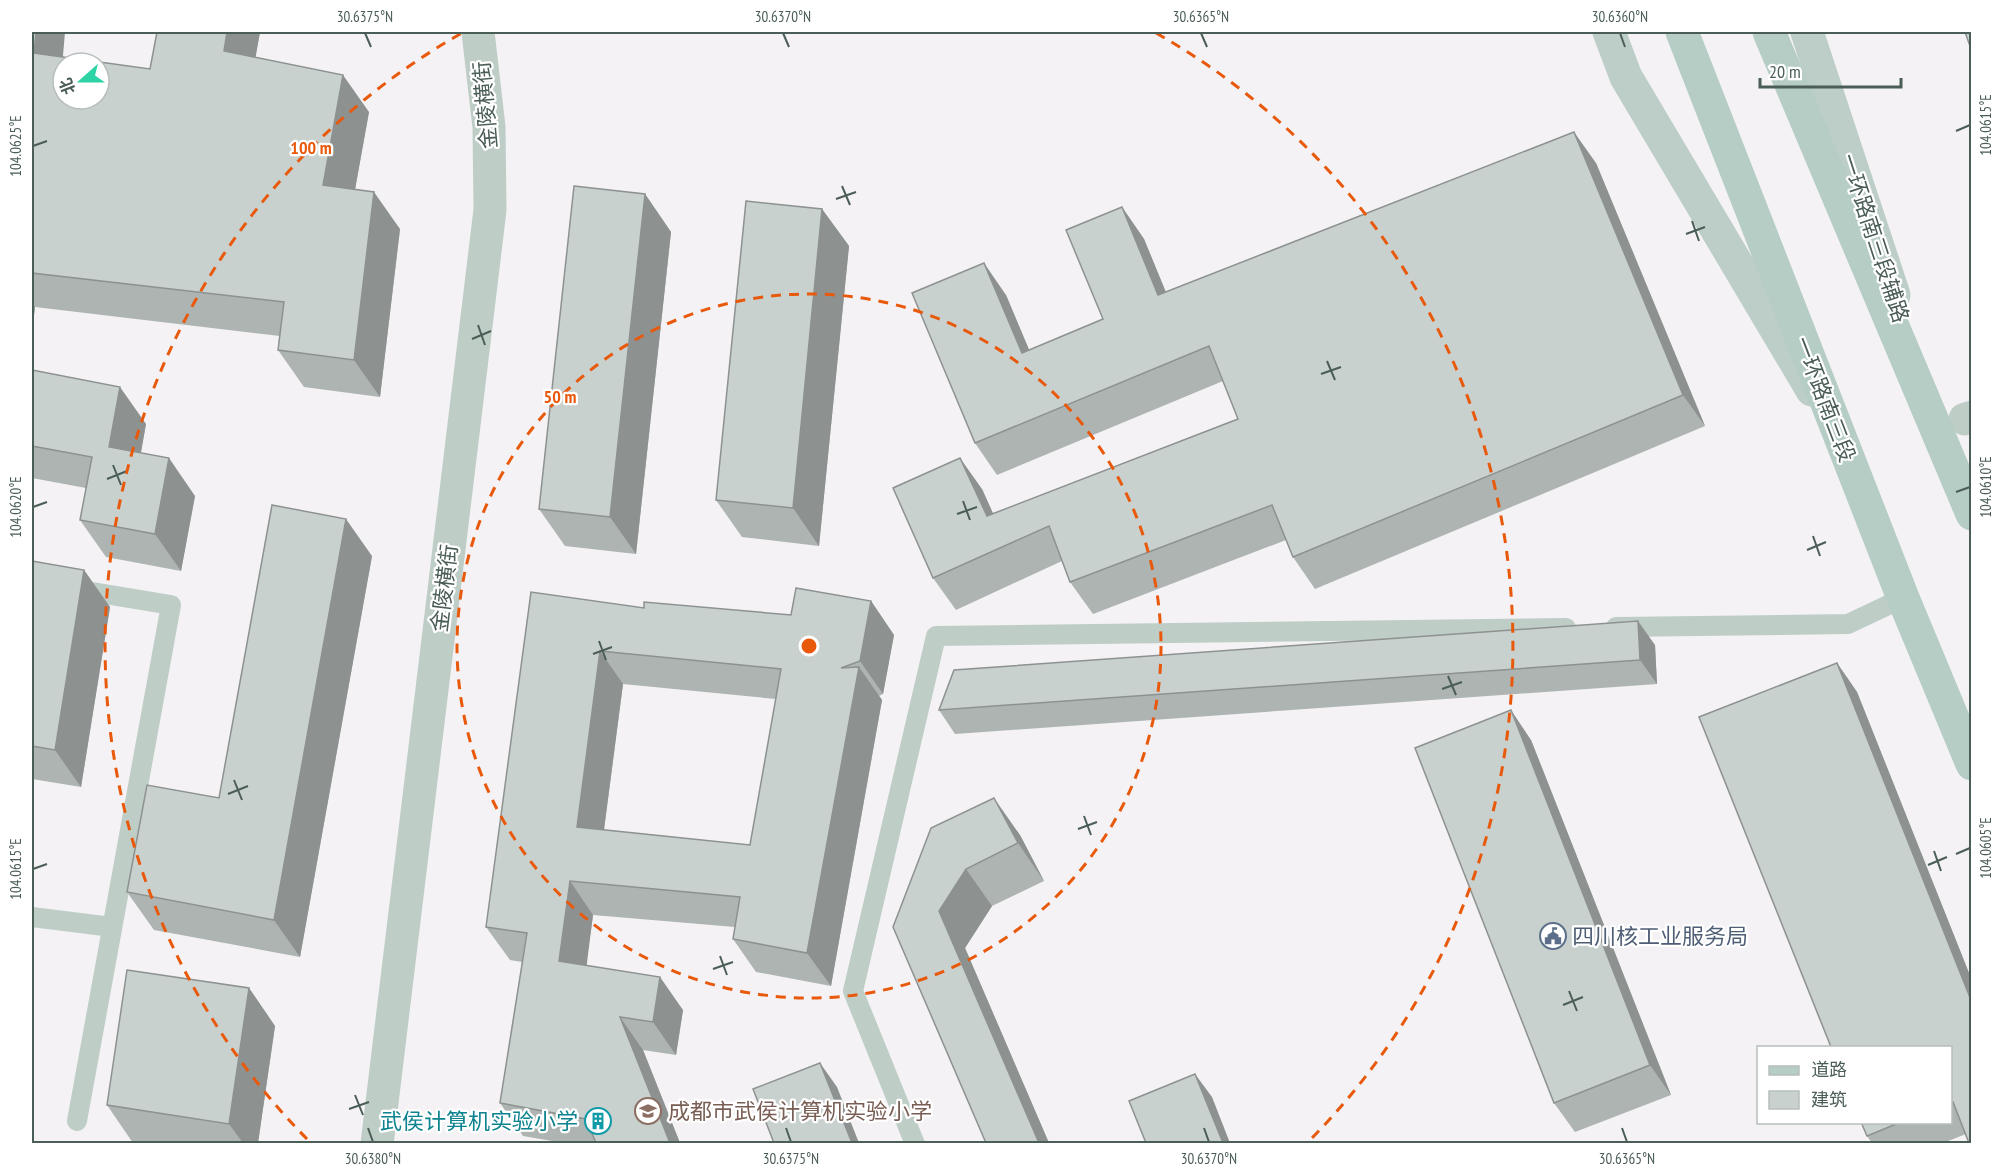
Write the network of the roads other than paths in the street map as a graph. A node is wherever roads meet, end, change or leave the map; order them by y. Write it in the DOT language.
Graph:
graph roads {
  1 [pos="478,32"];
  2 [pos="1609,32"];
  3 [pos="1682,32"];
  4 [pos="1769,32"];
  5 [pos="1807,32"];
  6 [pos="1840,438"];
  7 [pos="1943,444"];
  8 [pos="1971,514"];
  9 [pos="32,582"];
  10 [pos="1902,598"];
  11 [pos="1971,764"];
  12 [pos="32,917"];
  13 [pos="112,927"];
  14 [pos="77,1121"];
  15 [pos="376,1143"];
  16 [pos="915,1143"];
  1 -- 15 [label="street, 金陵横街"];
  2 -- 6 [label="main road"];
  3 -- 6 [label="main road, 一环路南三段"];
  4 -- 7 [label="main road"];
  5 -- 7 [label="main road, 一环路南三段辅路"];
  6 -- 10 [label="main road, 一环路南三段"];
  7 -- 8 [label="main road"];
  9 -- 13 [label="lane"];
  10 -- 11 [label="main road, 一环路南三段"];
  10 -- 16 [label="lane"];
  12 -- 13 [label="lane"];
  13 -- 14 [label="lane"];
}
